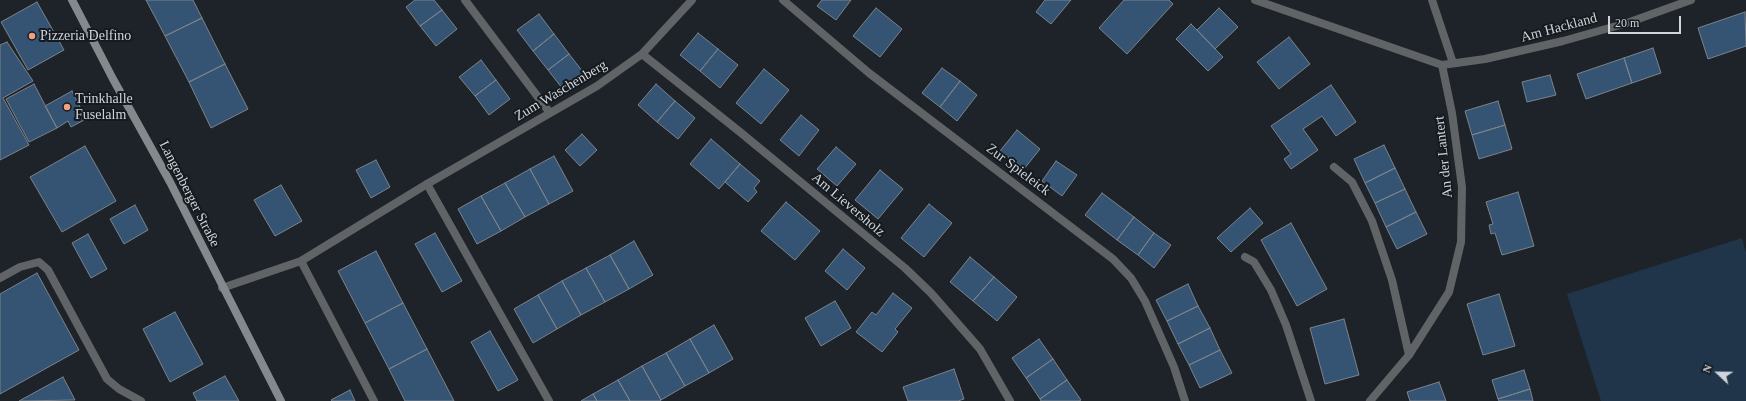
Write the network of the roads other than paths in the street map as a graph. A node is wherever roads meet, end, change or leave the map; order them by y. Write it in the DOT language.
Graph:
graph roads {
  1 [pos="72,0"];
  2 [pos="465,0"];
  3 [pos="692,0"];
  4 [pos="783,0"];
  5 [pos="1255,0"];
  6 [pos="1432,0"];
  7 [pos="1691,0"];
  8 [pos="642,54"];
  9 [pos="1453,63"];
  10 [pos="1442,65"];
  11 [pos="550,113"];
  12 [pos="1334,167"];
  13 [pos="427,184"];
  14 [pos="1245,257"];
  15 [pos="301,261"];
  16 [pos="0,278"];
  17 [pos="222,288"];
  18 [pos="1409,355"];
  19 [pos="140,401"];
  20 [pos="281,401"];
  21 [pos="374,401"];
  22 [pos="549,401"];
  23 [pos="1010,401"];
  24 [pos="1185,401"];
  25 [pos="1311,401"];
  26 [pos="1370,401"];
  1 -- 17 [label="main road, Langenberger Straße"];
  2 -- 11 [label="street"];
  3 -- 8 [label="street, Zum Waschenberg"];
  4 -- 24 [label="street, Zur Spieleick"];
  5 -- 10 [label="street, Am Hackland"];
  6 -- 9 [label="street"];
  7 -- 9 [label="street, Am Hackland"];
  8 -- 11 [label="street, Zum Waschenberg"];
  8 -- 23 [label="street, Am Lieversholz"];
  9 -- 10 [label="street, Am Hackland"];
  10 -- 18 [label="street, An der Lantert"];
  11 -- 13 [label="street, Zum Waschenberg"];
  12 -- 18 [label="street"];
  13 -- 15 [label="street, Zum Waschenberg"];
  13 -- 22 [label="street"];
  14 -- 25 [label="street"];
  15 -- 17 [label="street, Zum Waschenberg"];
  15 -- 21 [label="street"];
  16 -- 19 [label="street"];
  17 -- 20 [label="main road, Langenberger Straße"];
  18 -- 26 [label="street, An der Lantert"];
}
